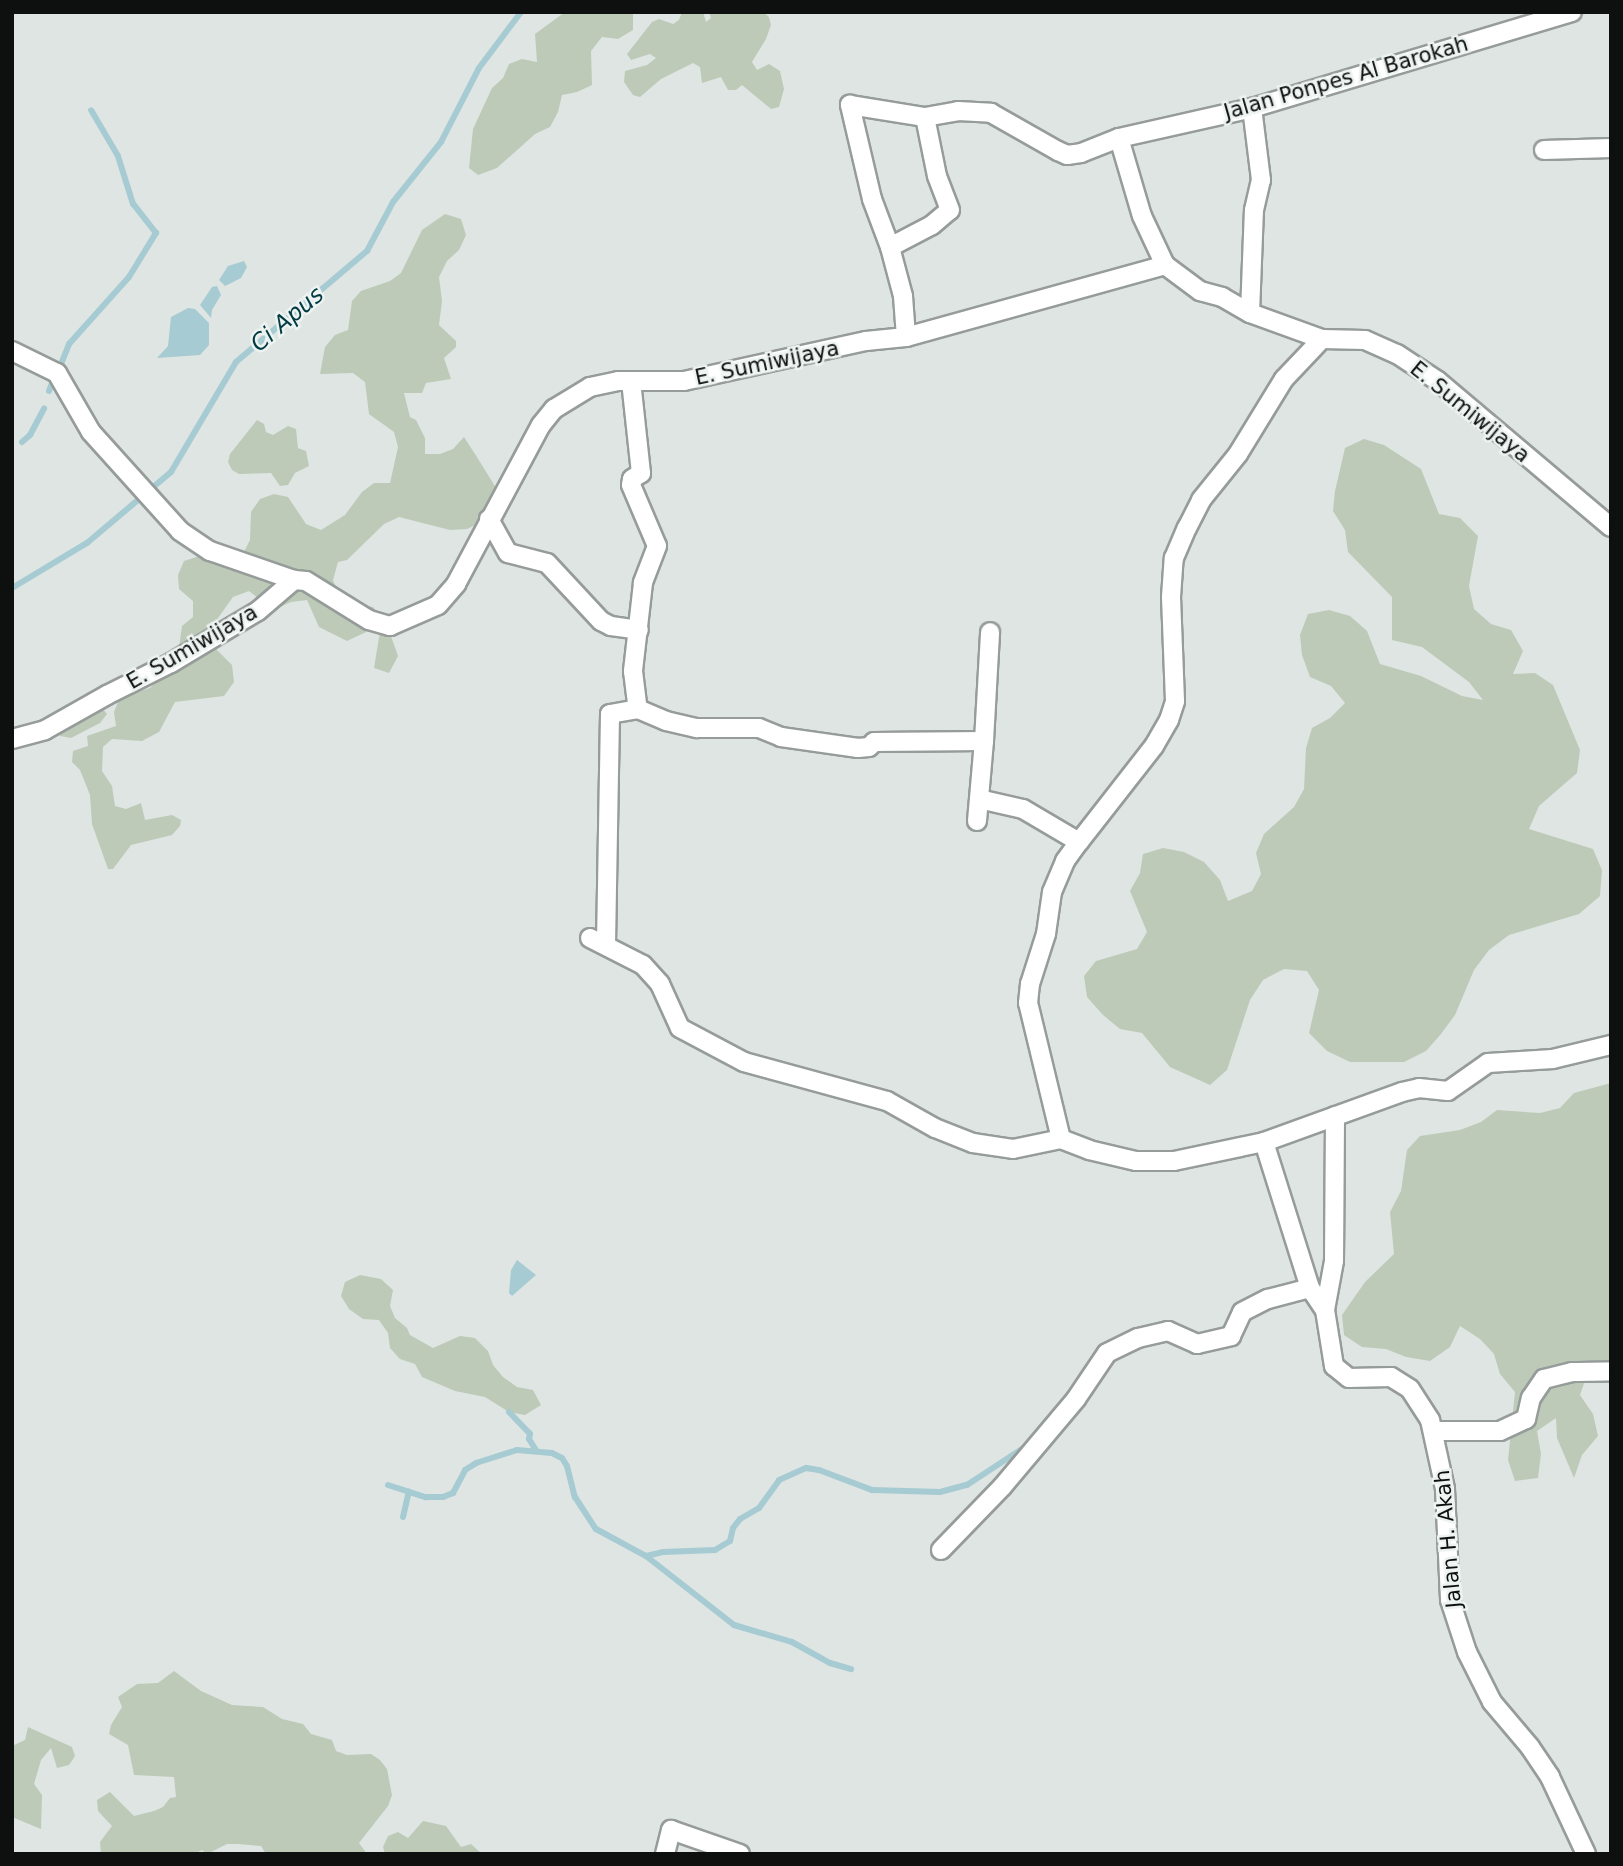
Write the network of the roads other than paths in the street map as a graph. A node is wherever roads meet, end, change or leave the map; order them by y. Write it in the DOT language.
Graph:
graph roads {
  1 [pos="1572,12"];
  2 [pos="1252,108"];
  3 [pos="925,117"];
  4 [pos="1119,138"];
  5 [pos="1611,148"];
  6 [pos="1544,150"];
  7 [pos="890,247"];
  8 [pos="1165,265"];
  9 [pos="1250,313"];
  10 [pos="906,337"];
  11 [pos="1322,339"];
  12 [pos="12,351"];
  13 [pos="631,381"];
  14 [pos="489,519"];
  15 [pos="1611,527"];
  16 [pos="295,580"];
  17 [pos="639,630"];
  18 [pos="990,632"];
  19 [pos="638,709"];
  20 [pos="12,739"];
  21 [pos="984,741"];
  22 [pos="979,800"];
  23 [pos="977,821"];
  24 [pos="1079,842"];
  25 [pos="1611,1045"];
  26 [pos="1335,1116"];
  27 [pos="1061,1139"];
  28 [pos="1264,1142"];
  29 [pos="1310,1288"];
  30 [pos="1325,1310"];
  31 [pos="1611,1371"];
  32 [pos="1434,1431"];
  33 [pos="941,1550"];
  34 [pos="665,1854"];
  35 [pos="740,1854"];
  36 [pos="1586,1854"];
  1 -- 2 [label="street, Jalan Ponpes Al Barokah"];
  2 -- 4 [label="street, Jalan Ponpes Al Barokah"];
  2 -- 9 [label="street"];
  3 -- 4 [label="street, Jalan Ponpes Al Barokah"];
  3 -- 7 [label="street"];
  3 -- 7 [label="street, Jalan Ponpes Al Barokah"];
  4 -- 8 [label="street"];
  5 -- 6 [label="street"];
  7 -- 10 [label="street"];
  8 -- 9 [label="street, E. Sumiwijaya"];
  8 -- 10 [label="street, E. Sumiwijaya"];
  9 -- 11 [label="street, E. Sumiwijaya"];
  10 -- 13 [label="street, E. Sumiwijaya"];
  11 -- 15 [label="street, E. Sumiwijaya"];
  11 -- 24 [label="street"];
  12 -- 16 [label="street"];
  13 -- 14 [label="street, E. Sumiwijaya"];
  13 -- 17 [label="street"];
  14 -- 16 [label="street, E. Sumiwijaya"];
  14 -- 17 [label="street"];
  16 -- 20 [label="street, E. Sumiwijaya"];
  17 -- 19 [label="street"];
  18 -- 21 [label="street"];
  19 -- 21 [label="street"];
  19 -- 27 [label="street"];
  21 -- 22 [label="street"];
  22 -- 23 [label="street"];
  22 -- 24 [label="street"];
  24 -- 27 [label="street"];
  25 -- 26 [label="street"];
  26 -- 28 [label="street"];
  26 -- 30 [label="street"];
  27 -- 28 [label="street"];
  28 -- 29 [label="street, Jalan H. Akah"];
  29 -- 30 [label="street, Jalan H. Akah"];
  29 -- 33 [label="street"];
  30 -- 32 [label="street, Jalan H. Akah"];
  31 -- 32 [label="street"];
  32 -- 36 [label="street, Jalan H. Akah"];
  34 -- 35 [label="street"];
}
